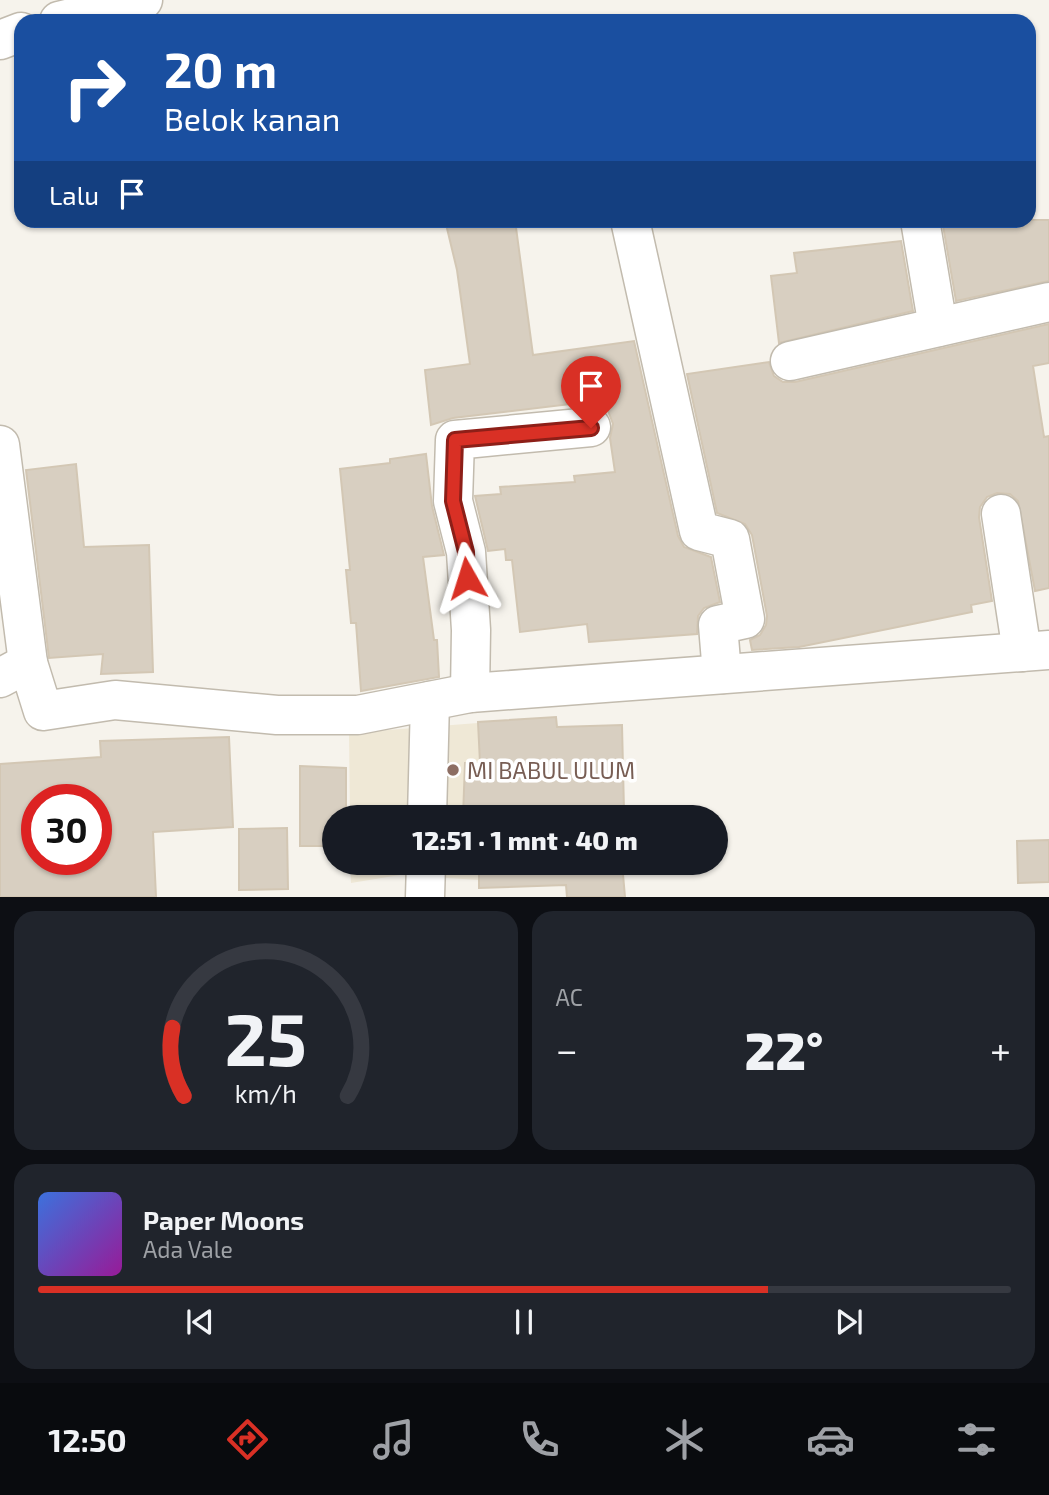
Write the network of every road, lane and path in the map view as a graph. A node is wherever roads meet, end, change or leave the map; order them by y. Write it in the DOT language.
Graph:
graph roads {
  1 [pos="143,0"];
  2 [pos="88,14"];
  3 [pos="632,228"];
  4 [pos="921,228"];
  5 [pos="1049,302"];
  6 [pos="938,327"];
  7 [pos="790,361"];
  8 [pos="591,428"];
  9 [pos="0,445"];
  10 [pos="1002,514"];
  11 [pos="1035,651"];
  12 [pos="14,671"];
  13 [pos="722,674"];
  14 [pos="470,693"];
  15 [pos="430,701"];
  16 [pos="427,805"];
  17 [pos="426,875"];
  18 [pos="425,897"];
  1 -- 2 [label="street"];
  3 -- 13 [label="street"];
  4 -- 6 [label="street"];
  5 -- 6 [label="street"];
  6 -- 7 [label="street"];
  8 -- 14 [label="street"];
  9 -- 12 [label="street"];
  10 -- 11 [label="street"];
  11 -- 13 [label="street"];
  12 -- 15 [label="street"];
  13 -- 14 [label="street"];
  14 -- 15 [label="street"];
  15 -- 16 [label="street"];
  17 -- 18 [label="street"];
}
